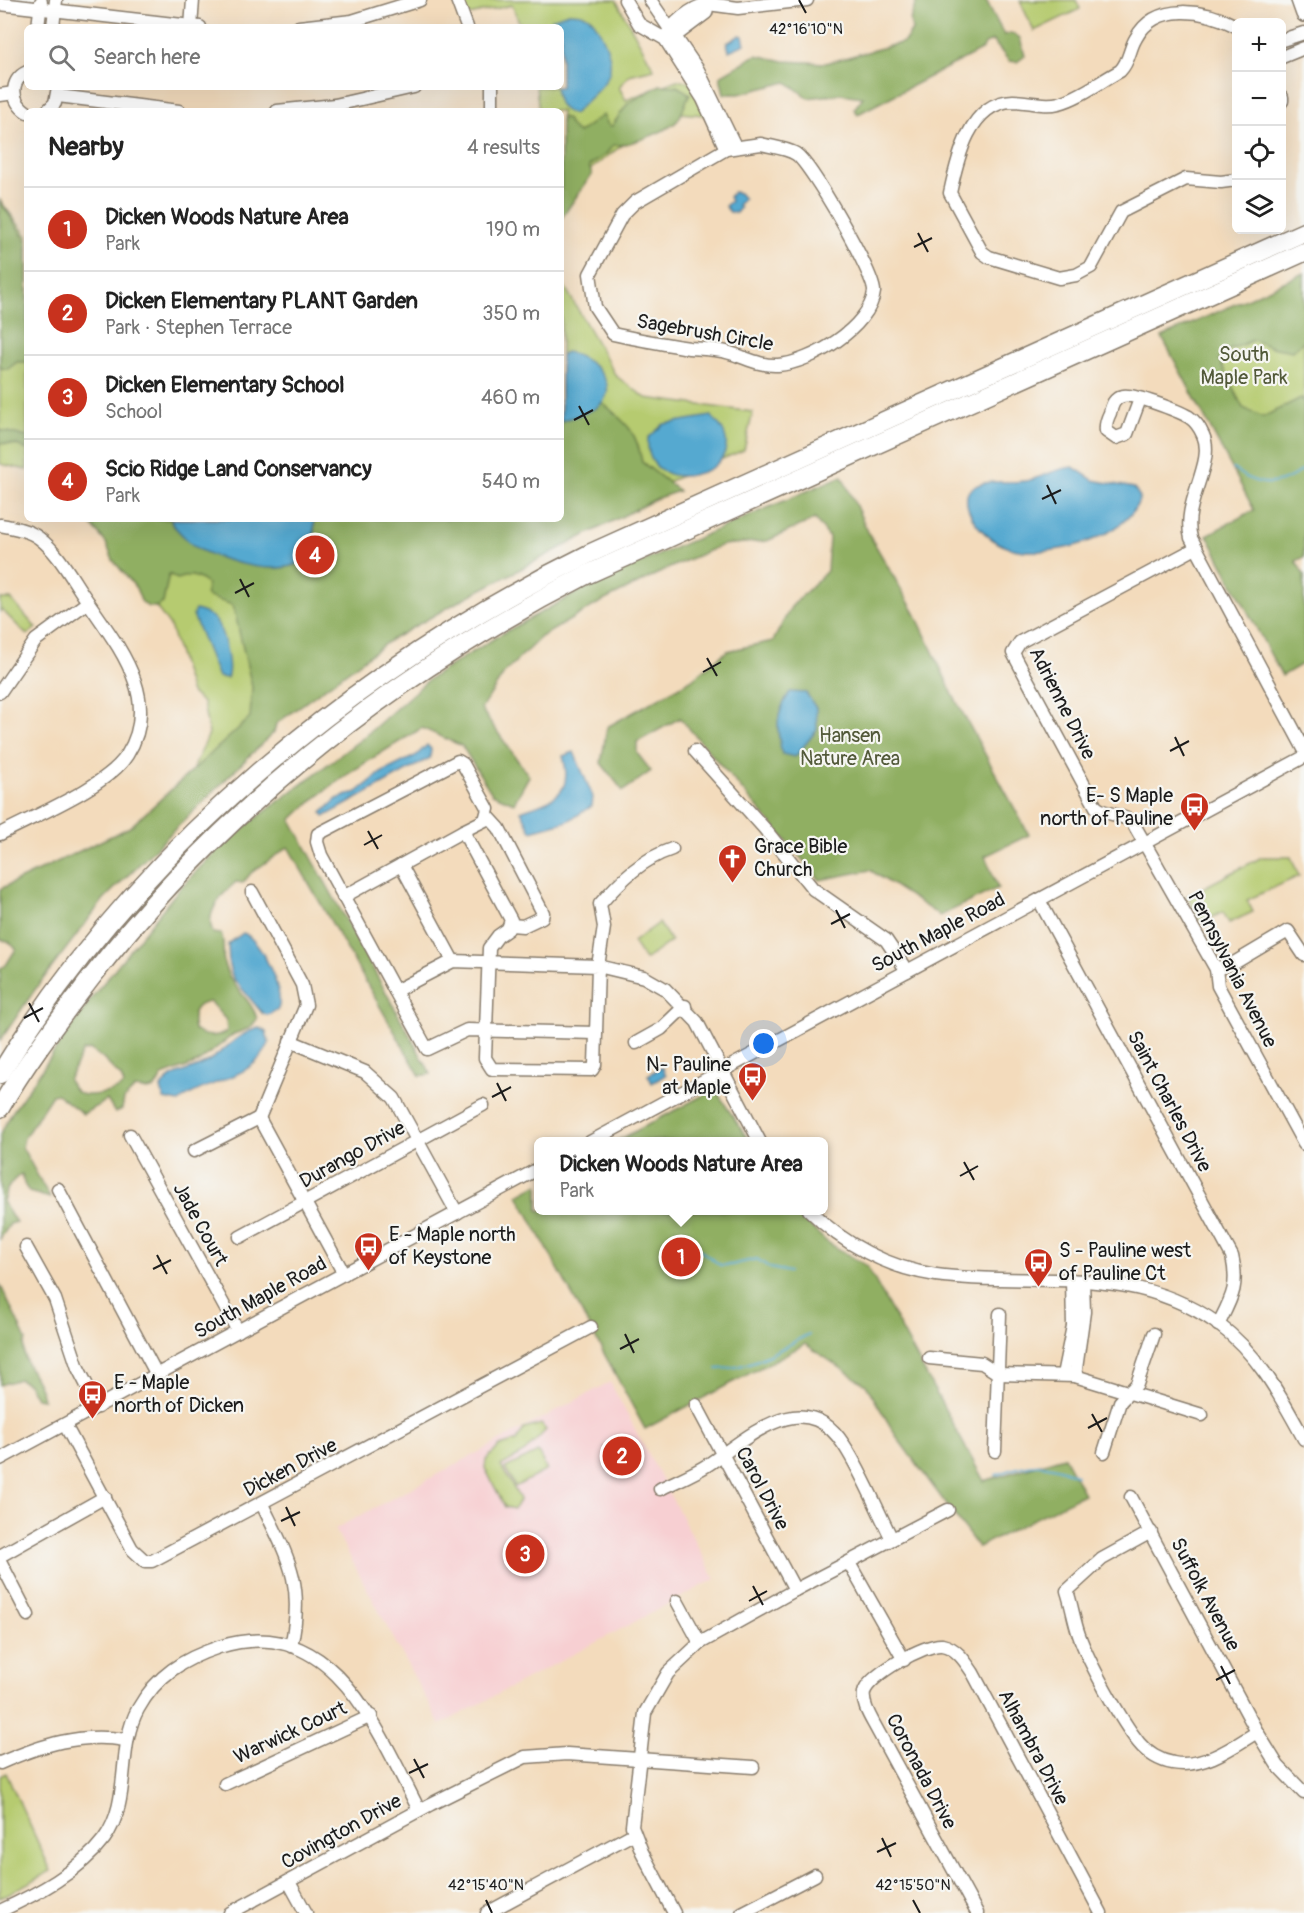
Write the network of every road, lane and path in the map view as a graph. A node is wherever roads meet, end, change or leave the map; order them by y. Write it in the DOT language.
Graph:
graph roads {
  1 [pos="193,0"];
  2 [pos="420,0"];
  3 [pos="457,0"];
  4 [pos="625,0"];
  5 [pos="650,0"];
  6 [pos="807,0"];
  7 [pos="708,2"];
  8 [pos="0,4"];
  9 [pos="41,4"];
  10 [pos="56,4"];
  11 [pos="38,24"];
  12 [pos="53,24"];
  13 [pos="173,24"];
  14 [pos="191,24"];
  15 [pos="326,24"];
  16 [pos="466,24"];
  17 [pos="1232,25"];
  18 [pos="1304,33"];
  19 [pos="669,35"];
  20 [pos="1286,38"];
  21 [pos="1304,48"];
  22 [pos="1286,55"];
  23 [pos="24,75"];
  24 [pos="401,90"];
  25 [pos="492,90"];
  26 [pos="58,91"];
  27 [pos="14,93"];
  28 [pos="0,95"];
  29 [pos="50,108"];
  30 [pos="161,108"];
  31 [pos="306,108"];
  32 [pos="492,108"];
  33 [pos="24,110"];
  34 [pos="730,147"];
  35 [pos="1232,181"];
  36 [pos="1304,232"];
  37 [pos="1304,252"];
  38 [pos="1140,399"];
  39 [pos="0,525"];
  40 [pos="1196,548"];
  41 [pos="88,602"];
  42 [pos="0,692"];
  43 [pos="1304,749"];
  44 [pos="695,751"];
  45 [pos="1304,757"];
  46 [pos="488,816"];
  47 [pos="463,831"];
  48 [pos="0,834"];
  49 [pos="1144,843"];
  50 [pos="672,849"];
  51 [pos="401,865"];
  52 [pos="252,892"];
  53 [pos="343,897"];
  54 [pos="1039,900"];
  55 [pos="511,925"];
  56 [pos="1304,955"];
  57 [pos="453,961"];
  58 [pos="488,963"];
  59 [pos="598,966"];
  60 [pos="1216,969"];
  61 [pos="907,971"];
  62 [pos="395,991"];
  63 [pos="685,1006"];
  64 [pos="486,1031"];
  65 [pos="596,1033"];
  66 [pos="290,1041"];
  67 [pos="636,1043"];
  68 [pos="724,1070"];
  69 [pos="0,1074"];
  70 [pos="483,1105"];
  71 [pos="0,1108"];
  72 [pos="259,1118"];
  73 [pos="130,1135"];
  74 [pos="599,1137"];
  75 [pos="758,1137"];
  76 [pos="417,1141"];
  77 [pos="1304,1144"];
  78 [pos="194,1151"];
  79 [pos="534,1171"];
  80 [pos="58,1189"];
  81 [pos="305,1202"];
  82 [pos="457,1213"];
  83 [pos="815,1215"];
  84 [pos="240,1237"];
  85 [pos="26,1247"];
  86 [pos="344,1274"];
  87 [pos="1078,1280"];
  88 [pos="1000,1314"];
  89 [pos="1218,1325"];
  90 [pos="591,1326"];
  91 [pos="238,1331"];
  92 [pos="1154,1334"];
  93 [pos="929,1358"];
  94 [pos="999,1374"];
  95 [pos="158,1375"];
  96 [pos="1069,1376"];
  97 [pos="1128,1393"];
  98 [pos="696,1405"];
  99 [pos="98,1407"];
  100 [pos="1202,1414"];
  101 [pos="1298,1415"];
  102 [pos="65,1425"];
  103 [pos="1304,1439"];
  104 [pos="995,1451"];
  105 [pos="722,1452"];
  106 [pos="1104,1452"];
  107 [pos="0,1459"];
  108 [pos="660,1489"];
  109 [pos="105,1497"];
  110 [pos="1131,1497"];
  111 [pos="262,1504"];
  112 [pos="948,1510"];
  113 [pos="1151,1532"];
  114 [pos="892,1539"];
  115 [pos="0,1556"];
  116 [pos="0,1561"];
  117 [pos="849,1563"];
  118 [pos="795,1590"];
  119 [pos="677,1600"];
  120 [pos="28,1615"];
  121 [pos="700,1643"];
  122 [pos="291,1646"];
  123 [pos="904,1659"];
  124 [pos="371,1716"];
  125 [pos="1257,1732"];
  126 [pos="126,1740"];
  127 [pos="638,1760"];
  128 [pos="0,1763"];
  129 [pos="753,1767"];
  130 [pos="225,1784"];
  131 [pos="1304,1793"];
  132 [pos="420,1810"];
  133 [pos="633,1834"];
  134 [pos="814,1875"];
  135 [pos="289,1882"];
  136 [pos="20,1908"];
  137 [pos="0,1911"];
  138 [pos="230,1913"];
  139 [pos="306,1913"];
  140 [pos="487,1913"];
  141 [pos="674,1913"];
  142 [pos="742,1913"];
  143 [pos="977,1913"];
  144 [pos="1101,1913"];
  1 -- 14 [label="street"];
  2 -- 15 [label="street"];
  3 -- 16 [label="street"];
  4 -- 19 [label="street"];
  5 -- 19 [label="street"];
  6 -- 7 [label="street"];
  7 -- 19 [label="street"];
  8 -- 9 [label="street"];
  9 -- 10 [label="street"];
  9 -- 11 [label="street"];
  10 -- 12 [label="street"];
  10 -- 13 [label="street"];
  17 -- 35 [label="street"];
  18 -- 20 [label="street"];
  19 -- 34 [label="street"];
  21 -- 22 [label="street"];
  23 -- 27 [label="street"];
  24 -- 31 [label="street"];
  25 -- 32 [label="street"];
  26 -- 29 [label="street"];
  26 -- 30 [label="street"];
  27 -- 28 [label="street"];
  27 -- 33 [label="street"];
  34 -- 34 [label="street, Sagebrush Circle"];
  36 -- 69 [label="highway"];
  37 -- 71 [label="highway"];
  38 -- 40 [label="street"];
  39 -- 41 [label="street"];
  40 -- 43 [label="street"];
  40 -- 49 [label="street, Adrienne Drive"];
  41 -- 42 [label="street"];
  41 -- 48 [label="street"];
  44 -- 61 [label="street"];
  45 -- 49 [label="street, South Maple Road"];
  46 -- 47 [label="street"];
  46 -- 53 [label="street"];
  46 -- 55 [label="street"];
  47 -- 51 [label="street"];
  47 -- 55 [label="street"];
  49 -- 54 [label="street, South Maple Road"];
  49 -- 60 [label="street, Pennsylvania Avenue"];
  50 -- 59 [label="street"];
  51 -- 53 [label="street"];
  51 -- 57 [label="street"];
  52 -- 66 [label="street"];
  53 -- 62 [label="street"];
  54 -- 61 [label="street, South Maple Road"];
  54 -- 89 [label="street, Saint Charles Drive"];
  55 -- 58 [label="street"];
  56 -- 60 [label="street"];
  57 -- 58 [label="street"];
  57 -- 62 [label="street"];
  58 -- 59 [label="street"];
  58 -- 64 [label="street"];
  59 -- 63 [label="street"];
  59 -- 65 [label="street"];
  60 -- 77 [label="street, Pennsylvania Avenue"];
  61 -- 68 [label="street, South Maple Road"];
  62 -- 64 [label="street"];
  63 -- 67 [label="street"];
  63 -- 68 [label="street"];
  64 -- 65 [label="street"];
  64 -- 65 [label="street"];
  66 -- 72 [label="street"];
  66 -- 76 [label="street"];
  68 -- 74 [label="street, South Maple Road"];
  68 -- 75 [label="street"];
  70 -- 76 [label="street, Durango Drive"];
  72 -- 78 [label="street"];
  72 -- 81 [label="street"];
  73 -- 91 [label="street, Jade Court"];
  76 -- 81 [label="street, Durango Drive"];
  76 -- 82 [label="street"];
  79 -- 82 [label="street, South Maple Road"];
  80 -- 95 [label="street"];
  81 -- 84 [label="street, Durango Drive"];
  81 -- 86 [label="street"];
  82 -- 86 [label="street, South Maple Road"];
  83 -- 87 [label="street"];
  85 -- 99 [label="street"];
  86 -- 91 [label="street, South Maple Road"];
  87 -- 89 [label="street"];
  87 -- 96 [label="street"];
  88 -- 94 [label="street"];
  89 -- 101 [label="street"];
  90 -- 111 [label="street, Dicken Drive"];
  91 -- 95 [label="street, South Maple Road"];
  92 -- 97 [label="street"];
  93 -- 94 [label="street"];
  94 -- 96 [label="street"];
  94 -- 104 [label="street"];
  95 -- 99 [label="street, South Maple Road"];
  96 -- 97 [label="street"];
  97 -- 100 [label="street"];
  97 -- 106 [label="street"];
  98 -- 105 [label="street, Carol Drive"];
  99 -- 102 [label="street, South Maple Road"];
  101 -- 103 [label="street"];
  102 -- 107 [label="street, South Maple Road"];
  102 -- 109 [label="street, Dicken Drive"];
  105 -- 108 [label="street"];
  105 -- 114 [label="street"];
  105 -- 118 [label="street, Carol Drive"];
  109 -- 111 [label="street, Dicken Drive"];
  109 -- 115 [label="street"];
  110 -- 113 [label="street, Suffolk Avenue"];
  111 -- 122 [label="street"];
  112 -- 114 [label="street"];
  113 -- 125 [label="street, Suffolk Avenue"];
  113 -- 125 [label="street"];
  114 -- 117 [label="street"];
  116 -- 120 [label="street"];
  117 -- 118 [label="street"];
  117 -- 123 [label="street"];
  118 -- 121 [label="street"];
  119 -- 121 [label="street"];
  121 -- 127 [label="street"];
  122 -- 124 [label="street"];
  122 -- 126 [label="street"];
  123 -- 143 [label="street, Coronada Drive"];
  123 -- 144 [label="street, Alhambra Drive"];
  124 -- 130 [label="street, Warwick Court"];
  124 -- 132 [label="street"];
  125 -- 131 [label="street, Suffolk Avenue"];
  126 -- 128 [label="street"];
  126 -- 136 [label="street"];
  127 -- 129 [label="street, Covington Drive"];
  127 -- 132 [label="street, Covington Drive"];
  127 -- 133 [label="street"];
  132 -- 135 [label="street, Covington Drive"];
  133 -- 140 [label="street"];
  133 -- 141 [label="street"];
  134 -- 142 [label="street"];
  135 -- 138 [label="street, Covington Drive"];
  135 -- 139 [label="street"];
  136 -- 137 [label="street"];
}
